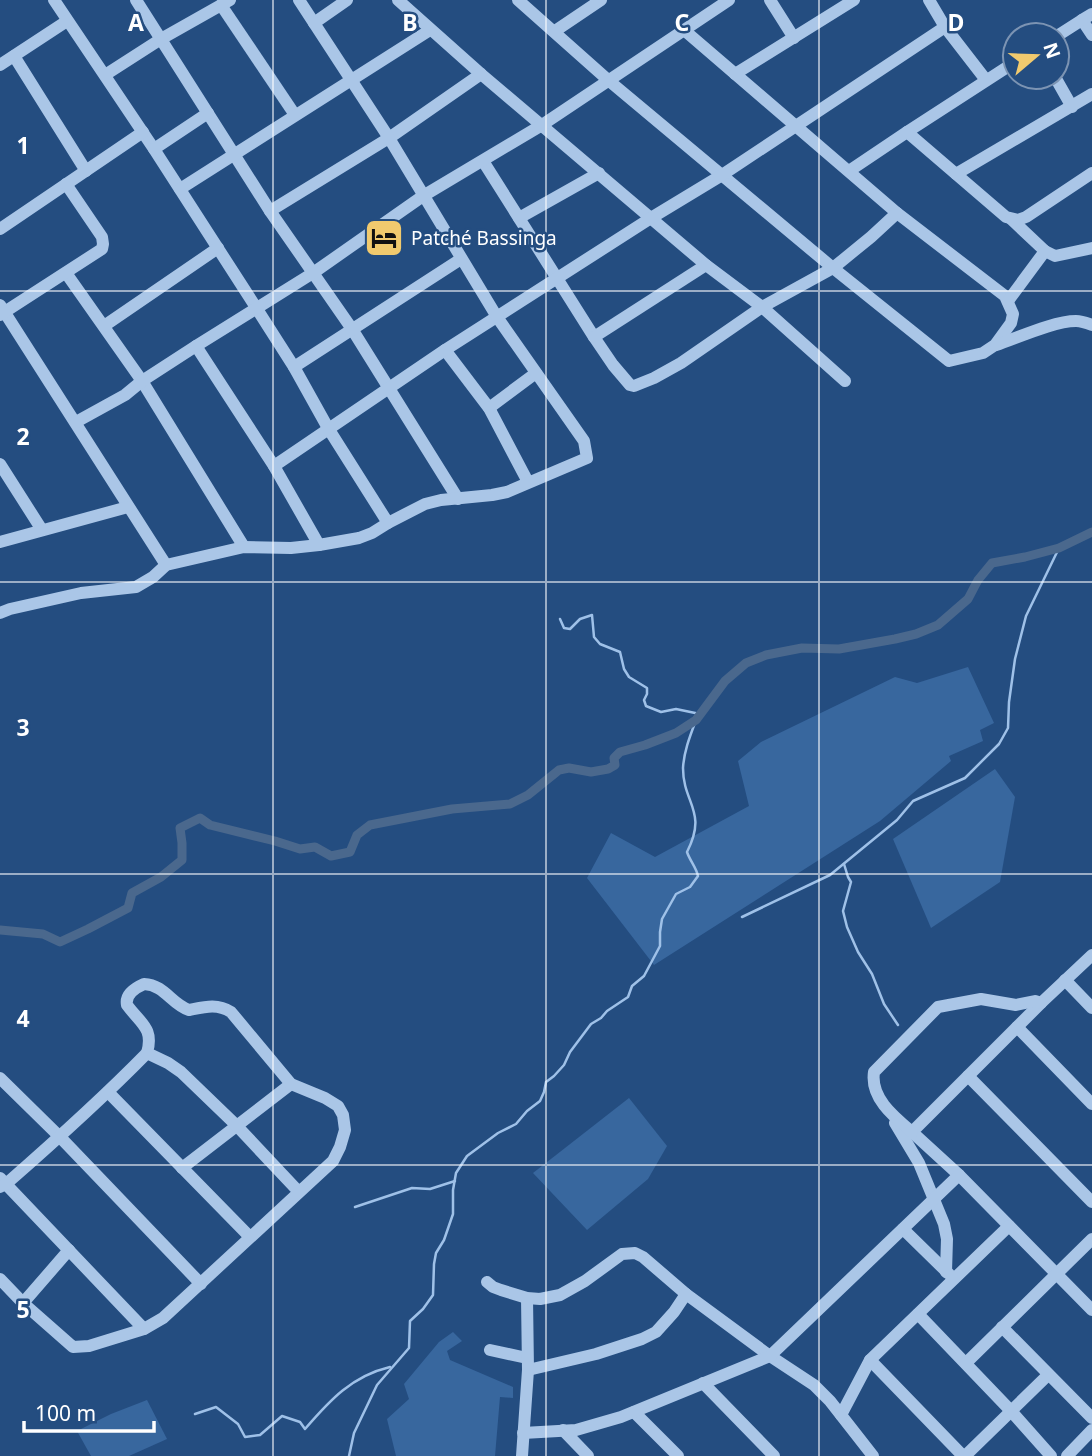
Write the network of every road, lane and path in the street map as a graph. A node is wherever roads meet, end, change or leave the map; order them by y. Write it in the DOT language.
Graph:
graph roads {
  1 [pos="54,0"];
  2 [pos="136,0"];
  3 [pos="299,0"];
  4 [pos="348,0"];
  5 [pos="398,0"];
  6 [pos="519,0"];
  7 [pos="601,0"];
  8 [pos="729,0"];
  9 [pos="770,0"];
  10 [pos="854,0"];
  11 [pos="929,0"];
  12 [pos="225,3"];
  13 [pos="1087,17"];
  14 [pos="67,21"];
  15 [pos="314,23"];
  16 [pos="946,27"];
  17 [pos="1071,27"];
  18 [pos="430,30"];
  19 [pos="684,30"];
  20 [pos="555,31"];
  21 [pos="1092,35"];
  22 [pos="794,38"];
  23 [pos="161,39"];
  24 [pos="13,56"];
  25 [pos="0,65"];
  26 [pos="1001,71"];
  27 [pos="481,74"];
  28 [pos="735,74"];
  29 [pos="105,75"];
  30 [pos="608,80"];
  31 [pos="986,80"];
  32 [pos="351,81"];
  33 [pos="1063,91"];
  34 [pos="1092,94"];
  35 [pos="1072,107"];
  36 [pos="208,113"];
  37 [pos="295,115"];
  38 [pos="542,125"];
  39 [pos="796,126"];
  40 [pos="143,132"];
  41 [pos="907,132"];
  42 [pos="389,138"];
  43 [pos="154,149"];
  44 [pos="234,154"];
  45 [pos="483,161"];
  46 [pos="86,171"];
  47 [pos="849,171"];
  48 [pos="599,173"];
  49 [pos="1092,173"];
  50 [pos="956,174"];
  51 [pos="722,175"];
  52 [pos="66,184"];
  53 [pos="180,189"];
  54 [pos="423,196"];
  55 [pos="270,211"];
  56 [pos="897,213"];
  57 [pos="519,218"];
  58 [pos="651,218"];
  59 [pos="1011,219"];
  60 [pos="0,229"];
  61 [pos="218,248"];
  62 [pos="1092,248"];
  63 [pos="1045,251"];
  64 [pos="461,259"];
  65 [pos="706,265"];
  66 [pos="833,268"];
  67 [pos="66,273"];
  68 [pos="313,273"];
  69 [pos="556,278"];
  70 [pos="1008,301"];
  71 [pos="762,307"];
  72 [pos="257,309"];
  73 [pos="2,311"];
  74 [pos="497,317"];
  75 [pos="1092,325"];
  76 [pos="104,326"];
  77 [pos="352,329"];
  78 [pos="594,337"];
  79 [pos="995,345"];
  80 [pos="196,346"];
  81 [pos="445,350"];
  82 [pos="294,367"];
  83 [pos="536,373"];
  84 [pos="142,381"];
  85 [pos="845,381"];
  86 [pos="389,388"];
  87 [pos="489,408"];
  88 [pos="75,422"];
  89 [pos="328,428"];
  90 [pos="0,464"];
  91 [pos="274,466"];
  92 [pos="528,482"];
  93 [pos="458,499"];
  94 [pos="128,507"];
  95 [pos="388,523"];
  96 [pos="42,530"];
  97 [pos="0,542"];
  98 [pos="319,545"];
  99 [pos="244,547"];
  100 [pos="166,565"];
  101 [pos="0,613"];
  102 [pos="1092,955"];
  103 [pos="1065,980"];
  104 [pos="1041,1003"];
  105 [pos="1092,1008"];
  106 [pos="1017,1027"];
  107 [pos="147,1053"];
  108 [pos="968,1076"];
  109 [pos="0,1078"];
  110 [pos="291,1083"];
  111 [pos="108,1092"];
  112 [pos="878,1097"];
  113 [pos="1092,1104"];
  114 [pos="236,1125"];
  115 [pos="912,1132"];
  116 [pos="60,1137"];
  117 [pos="182,1168"];
  118 [pos="959,1175"];
  119 [pos="2,1183"];
  120 [pos="299,1192"];
  121 [pos="934,1200"];
  122 [pos="1092,1202"];
  123 [pos="1009,1227"];
  124 [pos="903,1229"];
  125 [pos="250,1237"];
  126 [pos="1092,1240"];
  127 [pos="69,1250"];
  128 [pos="1056,1274"];
  129 [pos="951,1275"];
  130 [pos="0,1279"];
  131 [pos="487,1282"];
  132 [pos="201,1284"];
  133 [pos="686,1294"];
  134 [pos="527,1298"];
  135 [pos="23,1303"];
  136 [pos="1092,1310"];
  137 [pos="918,1314"];
  138 [pos="1002,1327"];
  139 [pos="145,1329"];
  140 [pos="491,1350"];
  141 [pos="770,1356"];
  142 [pos="870,1360"];
  143 [pos="966,1363"];
  144 [pos="528,1364"];
  145 [pos="1048,1375"];
  146 [pos="703,1383"];
  147 [pos="1012,1411"];
  148 [pos="634,1412"];
  149 [pos="841,1415"];
  150 [pos="1092,1418"];
  151 [pos="563,1430"];
  152 [pos="1092,1430"];
  153 [pos="523,1433"];
  154 [pos="870,1455"];
  155 [pos="522,1456"];
  156 [pos="588,1456"];
  157 [pos="678,1456"];
  158 [pos="774,1456"];
  159 [pos="964,1456"];
  160 [pos="1051,1456"];
  161 [pos="1067,1456"];
  1 -- 14 [label="street"];
  2 -- 23 [label="street"];
  3 -- 15 [label="street"];
  4 -- 15 [label="street"];
  5 -- 18 [label="street"];
  6 -- 20 [label="street"];
  7 -- 20 [label="street"];
  8 -- 19 [label="street"];
  9 -- 22 [label="street"];
  10 -- 22 [label="street"];
  11 -- 16 [label="street"];
  12 -- 23 [label="street"];
  12 -- 37 [label="street"];
  13 -- 17 [label="street"];
  13 -- 21 [label="street"];
  14 -- 24 [label="street"];
  14 -- 29 [label="street"];
  15 -- 32 [label="street"];
  16 -- 31 [label="street"];
  16 -- 39 [label="street"];
  18 -- 27 [label="street"];
  18 -- 32 [label="street"];
  19 -- 28 [label="street"];
  19 -- 30 [label="street"];
  20 -- 30 [label="street"];
  22 -- 28 [label="street"];
  23 -- 29 [label="street"];
  23 -- 36 [label="street"];
  24 -- 25 [label="street"];
  24 -- 46 [label="street"];
  26 -- 31 [label="street"];
  27 -- 38 [label="street"];
  27 -- 42 [label="street"];
  28 -- 39 [label="street"];
  29 -- 40 [label="street"];
  30 -- 38 [label="street"];
  30 -- 51 [label="street"];
  31 -- 41 [label="street"];
  32 -- 37 [label="street"];
  32 -- 42 [label="street"];
  33 -- 35 [label="street"];
  34 -- 35 [label="street"];
  35 -- 50 [label="street"];
  36 -- 43 [label="street"];
  36 -- 44 [label="street"];
  37 -- 44 [label="street"];
  38 -- 45 [label="street"];
  38 -- 48 [label="street"];
  39 -- 47 [label="street"];
  39 -- 51 [label="street"];
  40 -- 43 [label="street"];
  40 -- 46 [label="street"];
  41 -- 47 [label="street"];
  41 -- 50 [label="street"];
  42 -- 54 [label="street"];
  42 -- 55 [label="street"];
  43 -- 53 [label="street"];
  44 -- 53 [label="street"];
  44 -- 55 [label="street"];
  45 -- 54 [label="street"];
  45 -- 57 [label="street"];
  46 -- 52 [label="street"];
  47 -- 56 [label="street"];
  48 -- 57 [label="street"];
  48 -- 58 [label="street"];
  49 -- 59 [label="street"];
  50 -- 59 [label="street"];
  51 -- 58 [label="street"];
  51 -- 66 [label="street"];
  52 -- 60 [label="street"];
  52 -- 67 [label="street"];
  53 -- 61 [label="street"];
  54 -- 64 [label="street"];
  54 -- 68 [label="street"];
  55 -- 68 [label="street"];
  56 -- 66 [label="street"];
  56 -- 70 [label="street"];
  57 -- 69 [label="street"];
  58 -- 65 [label="street"];
  58 -- 69 [label="street"];
  59 -- 63 [label="street"];
  61 -- 72 [label="street"];
  61 -- 76 [label="street"];
  62 -- 63 [label="street"];
  63 -- 70 [label="street"];
  64 -- 74 [label="street"];
  64 -- 77 [label="street"];
  65 -- 71 [label="street"];
  65 -- 78 [label="street"];
  66 -- 71 [label="street"];
  66 -- 79 [label="street"];
  67 -- 73 [label="street"];
  67 -- 76 [label="street"];
  68 -- 72 [label="street"];
  68 -- 77 [label="street"];
  69 -- 74 [label="street"];
  69 -- 78 [label="street"];
  70 -- 79 [label="street"];
  71 -- 78 [label="street"];
  71 -- 85 [label="street"];
  72 -- 80 [label="street"];
  72 -- 82 [label="street"];
  73 -- 88 [label="street"];
  74 -- 81 [label="street"];
  74 -- 83 [label="street"];
  75 -- 79 [label="street"];
  76 -- 84 [label="street"];
  77 -- 82 [label="street"];
  77 -- 86 [label="street"];
  80 -- 84 [label="street"];
  80 -- 91 [label="street"];
  81 -- 86 [label="street"];
  81 -- 87 [label="street"];
  82 -- 89 [label="street"];
  83 -- 87 [label="street"];
  83 -- 92 [label="street"];
  84 -- 88 [label="street"];
  84 -- 99 [label="street"];
  86 -- 89 [label="street"];
  86 -- 93 [label="street"];
  87 -- 92 [label="street"];
  88 -- 94 [label="street"];
  89 -- 91 [label="street"];
  89 -- 95 [label="street"];
  90 -- 96 [label="street"];
  91 -- 98 [label="street"];
  92 -- 93 [label="street"];
  93 -- 95 [label="street"];
  94 -- 96 [label="street"];
  94 -- 100 [label="street"];
  95 -- 98 [label="street"];
  96 -- 97 [label="street"];
  98 -- 99 [label="street"];
  99 -- 100 [label="street"];
  100 -- 101 [label="street"];
  102 -- 103 [label="street"];
  103 -- 104 [label="street"];
  103 -- 105 [label="street"];
  104 -- 106 [label="street"];
  104 -- 112 [label="street"];
  106 -- 108 [label="street"];
  106 -- 113 [label="street"];
  107 -- 110 [label="street"];
  107 -- 111 [label="street"];
  107 -- 114 [label="street"];
  108 -- 115 [label="street"];
  108 -- 122 [label="street"];
  109 -- 116 [label="street"];
  110 -- 114 [label="street"];
  110 -- 120 [label="street"];
  111 -- 116 [label="street"];
  111 -- 117 [label="street"];
  112 -- 115 [label="street"];
  112 -- 121 [label="street"];
  114 -- 117 [label="street"];
  114 -- 120 [label="street"];
  115 -- 118 [label="street"];
  116 -- 119 [label="street"];
  116 -- 132 [label="street"];
  117 -- 125 [label="street"];
  118 -- 121 [label="street"];
  118 -- 123 [label="street"];
  119 -- 127 [label="street"];
  120 -- 125 [label="street"];
  121 -- 124 [label="street"];
  121 -- 129 [label="street"];
  123 -- 128 [label="street"];
  123 -- 129 [label="street"];
  124 -- 129 [label="street"];
  124 -- 141 [label="street"];
  125 -- 132 [label="street"];
  126 -- 128 [label="street"];
  127 -- 135 [label="street"];
  127 -- 139 [label="street"];
  128 -- 136 [label="street"];
  128 -- 138 [label="street"];
  129 -- 137 [label="street"];
  130 -- 135 [label="street"];
  131 -- 134 [label="street"];
  132 -- 139 [label="street"];
  133 -- 134 [label="street"];
  133 -- 141 [label="street"];
  133 -- 144 [label="street"];
  134 -- 144 [label="street"];
  135 -- 139 [label="street"];
  137 -- 142 [label="street"];
  137 -- 143 [label="street"];
  138 -- 143 [label="street"];
  138 -- 145 [label="street"];
  140 -- 144 [label="street"];
  141 -- 146 [label="street"];
  141 -- 149 [label="street"];
  142 -- 149 [label="street"];
  142 -- 159 [label="street"];
  143 -- 147 [label="street"];
  144 -- 153 [label="street"];
  145 -- 147 [label="street"];
  145 -- 150 [label="street"];
  146 -- 148 [label="street"];
  146 -- 158 [label="street"];
  147 -- 159 [label="street"];
  147 -- 160 [label="street"];
  148 -- 151 [label="street"];
  148 -- 157 [label="street"];
  149 -- 154 [label="street"];
  151 -- 153 [label="street"];
  151 -- 156 [label="street"];
  152 -- 161 [label="street"];
  153 -- 155 [label="street"];
}
